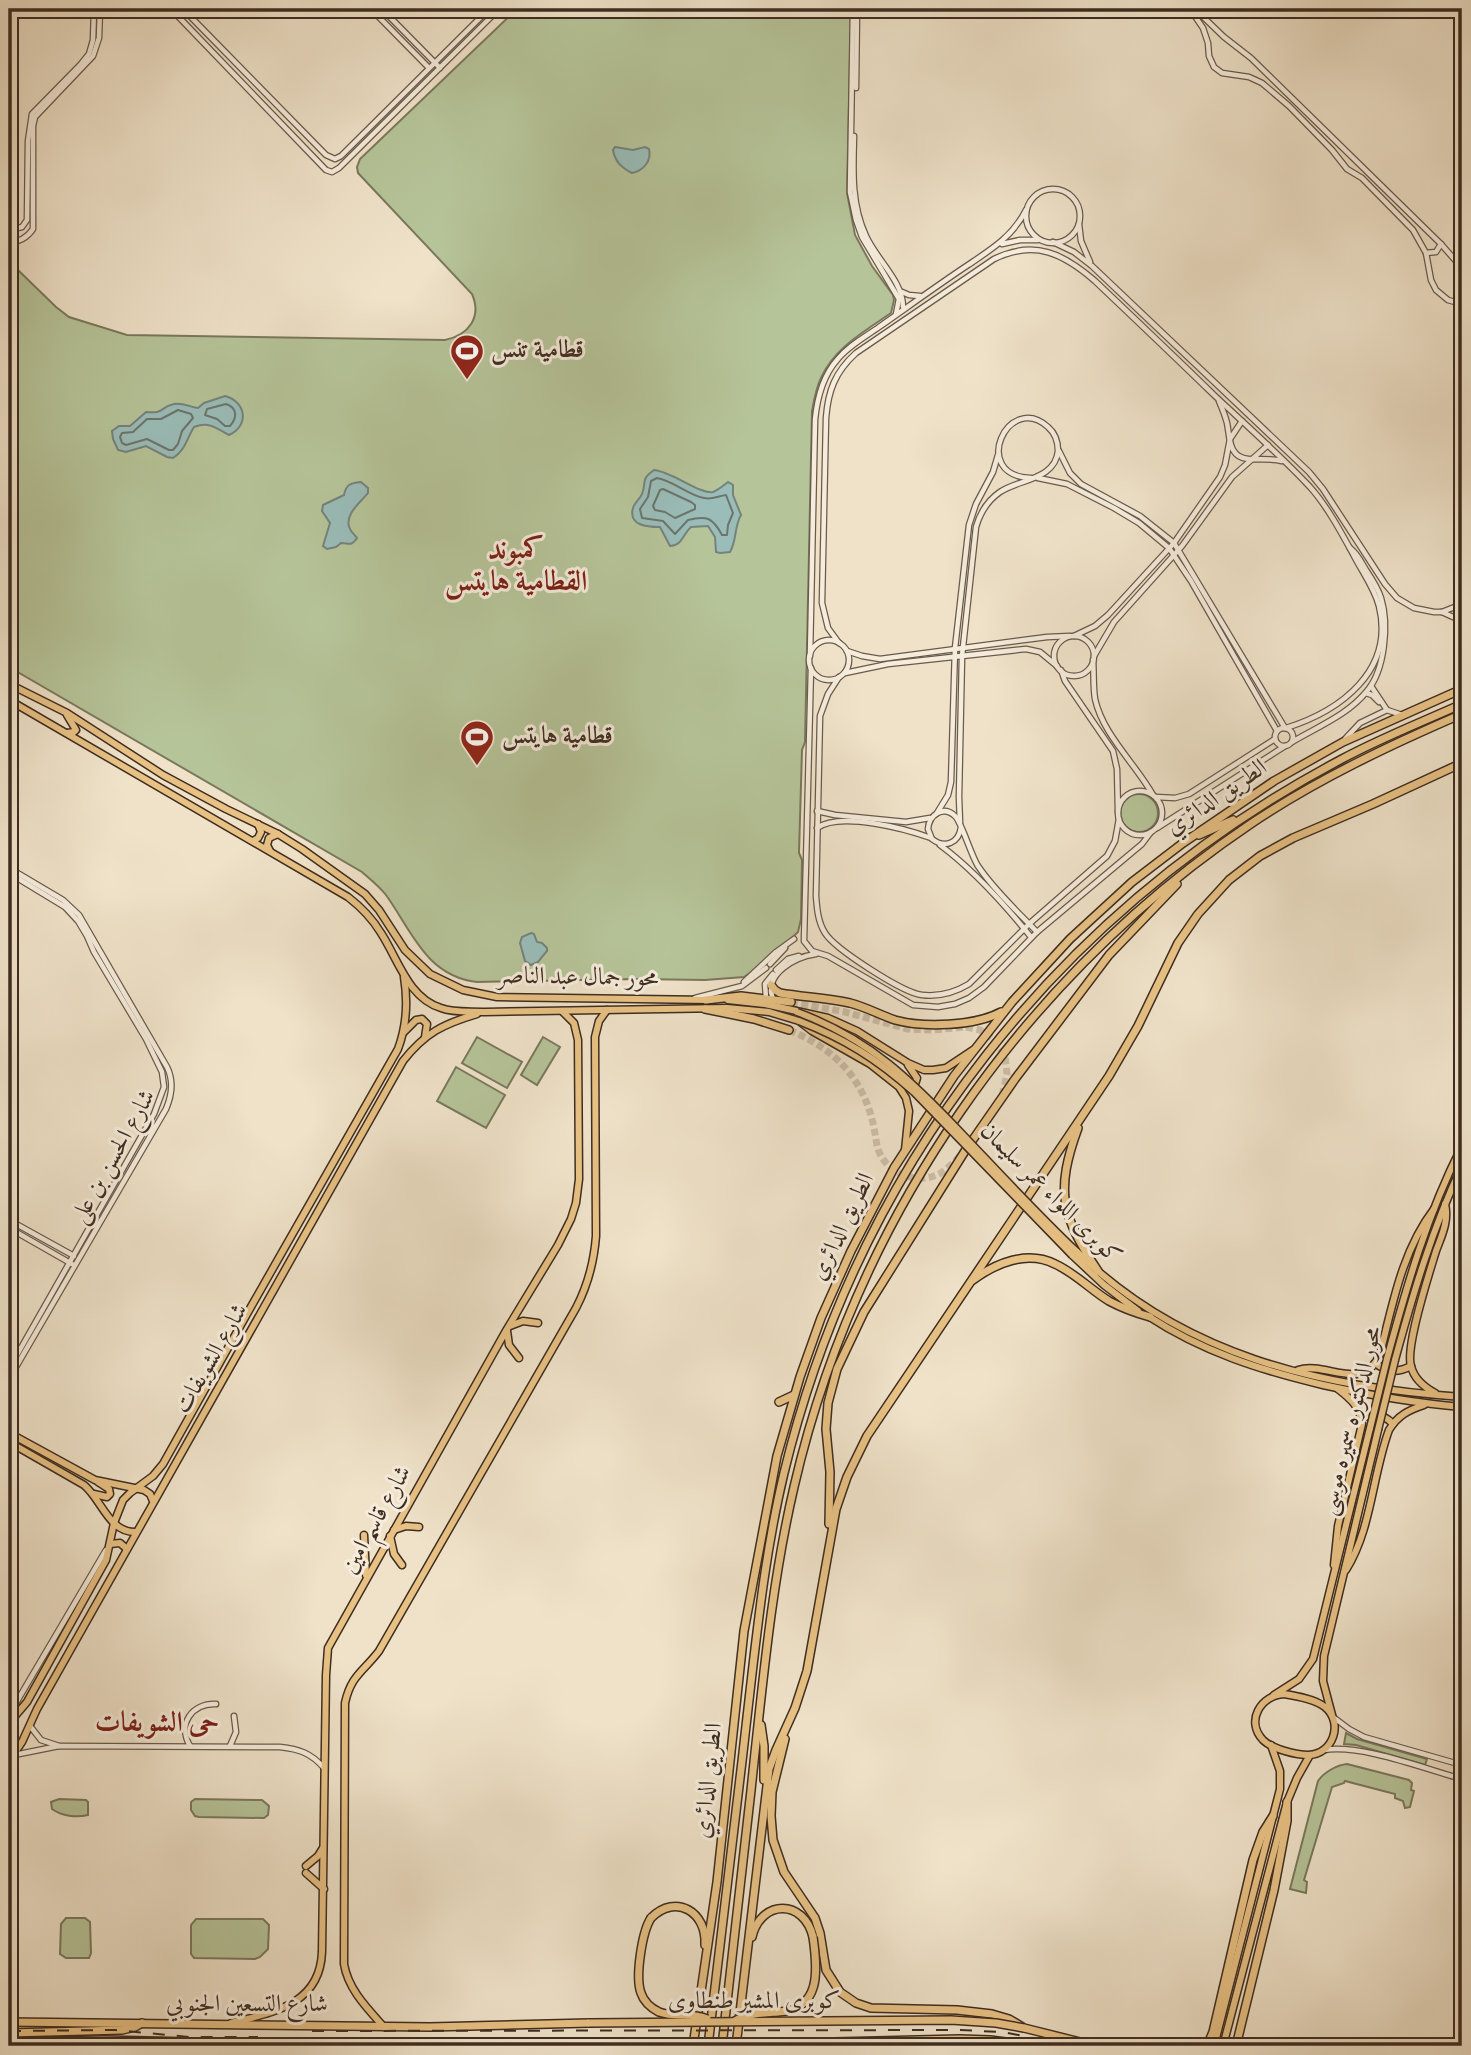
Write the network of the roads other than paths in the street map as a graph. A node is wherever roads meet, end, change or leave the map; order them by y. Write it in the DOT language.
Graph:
graph roads {
  1 [pos="94,9"];
  2 [pos="100,9"];
  3 [pos="171,9"];
  4 [pos="183,9"];
  5 [pos="371,9"];
  6 [pos="382,9"];
  7 [pos="489,9"];
  8 [pos="499,9"];
  9 [pos="855,9"];
  10 [pos="1193,9"];
  11 [pos="1214,28"];
  12 [pos="1206,35"];
  13 [pos="434,62"];
  14 [pos="429,68"];
  15 [pos="440,68"];
  16 [pos="1262,69"];
  17 [pos="435,73"];
  18 [pos="1252,78"];
  19 [pos="335,159"];
  20 [pos="339,168"];
  21 [pos="1026,210"];
  22 [pos="1079,221"];
  23 [pos="9,230"];
  24 [pos="1042,240"];
  25 [pos="9,242"];
  26 [pos="1053,242"];
  27 [pos="867,243"];
  28 [pos="1441,244"];
  29 [pos="998,245"];
  30 [pos="1426,253"];
  31 [pos="1092,266"];
  32 [pos="1462,268"];
  33 [pos="901,292"];
  34 [pos="922,296"];
  35 [pos="1462,304"];
  36 [pos="903,308"];
  37 [pos="896,314"];
  38 [pos="879,327"];
  39 [pos="884,333"];
  40 [pos="1217,397"];
  41 [pos="1242,421"];
  42 [pos="1230,439"];
  43 [pos="1268,445"];
  44 [pos="1058,449"];
  45 [pos="999,454"];
  46 [pos="1255,458"];
  47 [pos="1285,461"];
  48 [pos="1032,478"];
  49 [pos="1174,543"];
  50 [pos="1169,548"];
  51 [pos="1350,548"];
  52 [pos="1179,550"];
  53 [pos="1174,555"];
  54 [pos="1462,604"];
  55 [pos="1443,612"];
  56 [pos="1462,614"];
  57 [pos="964,635"];
  58 [pos="1072,636"];
  59 [pos="839,643"];
  60 [pos="975,646"];
  61 [pos="962,647"];
  62 [pos="955,648"];
  63 [pos="847,651"];
  64 [pos="810,656"];
  65 [pos="955,656"];
  66 [pos="962,656"];
  67 [pos="1094,658"];
  68 [pos="811,668"];
  69 [pos="1059,668"];
  70 [pos="845,673"];
  71 [pos="839,677"];
  72 [pos="9,684"];
  73 [pos="1371,686"];
  74 [pos="1462,689"];
  75 [pos="1366,693"];
  76 [pos="9,700"];
  77 [pos="1462,704"];
  78 [pos="1384,711"];
  79 [pos="67,713"];
  80 [pos="1462,714"];
  81 [pos="1402,715"];
  82 [pos="1285,728"];
  83 [pos="1277,732"];
  84 [pos="66,733"];
  85 [pos="1114,737"];
  86 [pos="1275,739"];
  87 [pos="1107,741"];
  88 [pos="1292,742"];
  89 [pos="1343,742"];
  90 [pos="1285,746"];
  91 [pos="1462,763"];
  92 [pos="1154,796"];
  93 [pos="817,811"];
  94 [pos="1253,811"];
  95 [pos="1118,812"];
  96 [pos="937,813"];
  97 [pos="931,818"];
  98 [pos="1119,819"];
  99 [pos="258,824"];
  100 [pos="961,825"];
  101 [pos="817,828"];
  102 [pos="1157,828"];
  103 [pos="1151,832"];
  104 [pos="278,834"];
  105 [pos="253,841"];
  106 [pos="934,841"];
  107 [pos="1183,843"];
  108 [pos="270,851"];
  109 [pos="9,868"];
  110 [pos="1188,871"];
  111 [pos="9,873"];
  112 [pos="820,921"];
  113 [pos="805,923"];
  114 [pos="1029,924"];
  115 [pos="1024,929"];
  116 [pos="803,930"];
  117 [pos="1037,932"];
  118 [pos="1031,937"];
  119 [pos="794,939"];
  120 [pos="834,944"];
  121 [pos="818,954"];
  122 [pos="808,955"];
  123 [pos="828,956"];
  124 [pos="869,968"];
  125 [pos="404,975"];
  126 [pos="864,976"];
  127 [pos="771,985"];
  128 [pos="733,990"];
  129 [pos="922,995"];
  130 [pos="690,999"];
  131 [pos="770,999"];
  132 [pos="706,1000"];
  133 [pos="792,1002"];
  134 [pos="920,1006"];
  135 [pos="705,1009"];
  136 [pos="607,1010"];
  137 [pos="1005,1010"];
  138 [pos="562,1011"];
  139 [pos="485,1012"];
  140 [pos="797,1012"];
  141 [pos="799,1021"];
  142 [pos="789,1030"];
  143 [pos="403,1033"];
  144 [pos="425,1037"];
  145 [pos="974,1049"];
  146 [pos="905,1061"];
  147 [pos="895,1083"];
  148 [pos="1082,1116"];
  149 [pos="1462,1146"];
  150 [pos="905,1150"];
  151 [pos="1462,1166"];
  152 [pos="1445,1204"];
  153 [pos="1434,1209"];
  154 [pos="9,1220"];
  155 [pos="9,1228"];
  156 [pos="65,1251"];
  157 [pos="1074,1253"];
  158 [pos="61,1257"];
  159 [pos="76,1257"];
  160 [pos="72,1264"];
  161 [pos="1098,1271"];
  162 [pos="970,1282"];
  163 [pos="1150,1317"];
  164 [pos="538,1323"];
  165 [pos="508,1328"];
  166 [pos="519,1358"];
  167 [pos="17,1359"];
  168 [pos="1375,1363"];
  169 [pos="1410,1366"];
  170 [pos="9,1369"];
  171 [pos="1296,1375"];
  172 [pos="9,1379"];
  173 [pos="831,1386"];
  174 [pos="1337,1388"];
  175 [pos="794,1395"];
  176 [pos="1440,1395"];
  177 [pos="1462,1397"];
  178 [pos="779,1402"];
  179 [pos="1430,1404"];
  180 [pos="1462,1407"];
  181 [pos="1362,1418"];
  182 [pos="811,1422"];
  183 [pos="1393,1424"];
  184 [pos="1374,1429"];
  185 [pos="9,1433"];
  186 [pos="9,1442"];
  187 [pos="95,1480"];
  188 [pos="137,1488"];
  189 [pos="94,1494"];
  190 [pos="153,1501"];
  191 [pos="114,1523"];
  192 [pos="419,1527"];
  193 [pos="136,1532"];
  194 [pos="391,1532"];
  195 [pos="830,1532"];
  196 [pos="364,1535"];
  197 [pos="110,1544"];
  198 [pos="127,1549"];
  199 [pos="402,1565"];
  200 [pos="1335,1573"];
  201 [pos="1343,1575"];
  202 [pos="366,1577"];
  203 [pos="1274,1695"];
  204 [pos="216,1704"];
  205 [pos="234,1716"];
  206 [pos="1332,1716"];
  207 [pos="12,1717"];
  208 [pos="759,1721"];
  209 [pos="788,1724"];
  210 [pos="30,1726"];
  211 [pos="1271,1745"];
  212 [pos="60,1746"];
  213 [pos="190,1746"];
  214 [pos="230,1746"];
  215 [pos="1324,1750"];
  216 [pos="1310,1755"];
  217 [pos="1387,1758"];
  218 [pos="11,1759"];
  219 [pos="1462,1765"];
  220 [pos="1384,1766"];
  221 [pos="325,1768"];
  222 [pos="9,1770"];
  223 [pos="1462,1784"];
  224 [pos="765,1794"];
  225 [pos="1287,1802"];
  226 [pos="1273,1816"];
  227 [pos="324,1846"];
  228 [pos="324,1889"];
  229 [pos="746,1965"];
  230 [pos="705,1966"];
  231 [pos="9,2021"];
  232 [pos="711,2021"];
  233 [pos="734,2021"];
  234 [pos="142,2023"];
  235 [pos="226,2024"];
  236 [pos="484,2026"];
  237 [pos="384,2027"];
  238 [pos="1024,2028"];
  239 [pos="9,2033"];
  240 [pos="104,2040"];
  241 [pos="137,2041"];
  242 [pos="9,2042"];
  243 [pos="218,2043"];
  244 [pos="54,2044"];
  245 [pos="487,2045"];
  246 [pos="681,2045"];
  247 [pos="752,2045"];
  248 [pos="93,2046"];
  249 [pos="147,2046"];
  250 [pos="208,2046"];
  251 [pos="257,2046"];
  252 [pos="447,2046"];
  253 [pos="692,2046"];
  254 [pos="708,2046"];
  255 [pos="722,2046"];
  256 [pos="736,2046"];
  257 [pos="1037,2046"];
  258 [pos="1096,2046"];
  259 [pos="1207,2046"];
  260 [pos="1214,2046"];
  261 [pos="1223,2046"];
  262 [pos="1236,2046"];
  1 -- 23 [label="street"];
  2 -- 25 [label="street"];
  3 -- 20 [label="street"];
  4 -- 19 [label="street"];
  5 -- 14 [label="street"];
  6 -- 13 [label="street"];
  7 -- 13 [label="street"];
  8 -- 15 [label="street"];
  9 -- 27 [label="street"];
  10 -- 11 [label="street"];
  10 -- 12 [label="street"];
  11 -- 12 [label="street"];
  11 -- 16 [label="street"];
  12 -- 18 [label="street"];
  13 -- 14 [label="street"];
  13 -- 15 [label="street"];
  14 -- 17 [label="street"];
  14 -- 19 [label="street"];
  15 -- 17 [label="street"];
  16 -- 18 [label="street"];
  16 -- 28 [label="street"];
  17 -- 20 [label="street"];
  18 -- 30 [label="street"];
  19 -- 20 [label="street"];
  21 -- 22 [label="street"];
  21 -- 24 [label="street"];
  21 -- 29 [label="street"];
  22 -- 26 [label="street"];
  22 -- 31 [label="street"];
  24 -- 26 [label="street"];
  24 -- 29 [label="street"];
  26 -- 31 [label="street"];
  27 -- 33 [label="street"];
  27 -- 37 [label="street"];
  28 -- 30 [label="street"];
  28 -- 32 [label="street"];
  29 -- 34 [label="street"];
  30 -- 35 [label="street"];
  31 -- 55 [label="street"];
  33 -- 34 [label="street"];
  33 -- 36 [label="street"];
  34 -- 36 [label="street"];
  36 -- 37 [label="street"];
  37 -- 38 [label="street"];
  38 -- 39 [label="street"];
  38 -- 64 [label="street"];
  39 -- 40 [label="street"];
  39 -- 59 [label="street"];
  40 -- 41 [label="street"];
  40 -- 42 [label="street"];
  41 -- 42 [label="street"];
  41 -- 43 [label="street"];
  42 -- 46 [label="street"];
  42 -- 49 [label="street"];
  43 -- 46 [label="street"];
  43 -- 47 [label="street"];
  44 -- 45 [label="street"];
  44 -- 48 [label="street"];
  44 -- 49 [label="street"];
  45 -- 48 [label="street"];
  45 -- 62 [label="street"];
  46 -- 47 [label="street"];
  46 -- 52 [label="street"];
  47 -- 51 [label="street"];
  48 -- 50 [label="street"];
  48 -- 57 [label="street"];
  49 -- 50 [label="street"];
  49 -- 52 [label="street"];
  50 -- 53 [label="street"];
  50 -- 58 [label="street"];
  51 -- 73 [label="street"];
  51 -- 82 [label="street"];
  52 -- 53 [label="street"];
  52 -- 82 [label="street"];
  53 -- 67 [label="street"];
  53 -- 83 [label="street"];
  54 -- 55 [label="street"];
  55 -- 56 [label="street"];
  57 -- 60 [label="street"];
  57 -- 61 [label="street"];
  58 -- 60 [label="street"];
  58 -- 67 [label="street"];
  58 -- 69 [label="street"];
  59 -- 63 [label="street"];
  59 -- 64 [label="street"];
  60 -- 61 [label="street"];
  61 -- 62 [label="street"];
  61 -- 66 [label="street"];
  62 -- 63 [label="street"];
  62 -- 65 [label="street"];
  63 -- 70 [label="street"];
  64 -- 68 [label="street"];
  65 -- 66 [label="street"];
  65 -- 70 [label="street"];
  65 -- 96 [label="street"];
  66 -- 69 [label="street"];
  66 -- 100 [label="street"];
  67 -- 69 [label="street"];
  67 -- 85 [label="street"];
  68 -- 71 [label="street"];
  68 -- 113 [label="street"];
  69 -- 87 [label="street"];
  70 -- 71 [label="street"];
  71 -- 93 [label="street"];
  72 -- 79 [label="main road, محور جمال عبد الناصر"];
  73 -- 75 [label="street"];
  73 -- 78 [label="street"];
  74 -- 81 [label="highway, الطريق الدائري"];
  75 -- 78 [label="street"];
  75 -- 88 [label="street"];
  76 -- 84 [label="main road, محور جمال عبد الناصر"];
  77 -- 94 [label="highway, الطريق الدائري"];
  78 -- 81 [label="street"];
  78 -- 89 [label="street"];
  79 -- 84 [label="main road"];
  79 -- 99 [label="main road, محور جمال عبد الناصر"];
  80 -- 110 [label="highway, الطريق الدائري"];
  81 -- 89 [label="highway, الطريق الدائري"];
  82 -- 83 [label="street"];
  82 -- 88 [label="street"];
  83 -- 86 [label="street"];
  84 -- 105 [label="main road, محور جمال عبد الناصر"];
  85 -- 87 [label="street"];
  85 -- 92 [label="street"];
  86 -- 90 [label="street"];
  86 -- 92 [label="street"];
  87 -- 95 [label="street"];
  88 -- 90 [label="street"];
  89 -- 107 [label="highway, الطريق الدائري"];
  90 -- 102 [label="street"];
  91 -- 148 [label="highway"];
  92 -- 95 [label="street"];
  92 -- 102 [label="street"];
  93 -- 97 [label="street"];
  93 -- 101 [label="street"];
  94 -- 107 [label="highway"];
  94 -- 254 [label="highway, الطريق الدائري"];
  95 -- 98 [label="street"];
  96 -- 97 [label="street"];
  96 -- 100 [label="street"];
  97 -- 106 [label="street"];
  98 -- 103 [label="street"];
  98 -- 114 [label="street"];
  99 -- 104 [label="main road, محور جمال عبد الناصر"];
  99 -- 105 [label="main road"];
  100 -- 106 [label="street"];
  100 -- 114 [label="street"];
  101 -- 106 [label="street"];
  101 -- 112 [label="street"];
  102 -- 103 [label="street"];
  103 -- 117 [label="street"];
  104 -- 108 [label="main road"];
  104 -- 130 [label="main road, محور جمال عبد الناصر"];
  105 -- 108 [label="main road, محور جمال عبد الناصر"];
  106 -- 115 [label="street"];
  107 -- 137 [label="highway, الطريق الدائري"];
  108 -- 125 [label="main road, محور جمال عبد الناصر"];
  109 -- 159 [label="street, شارع الحسن بن على"];
  110 -- 173 [label="highway"];
  110 -- 182 [label="highway, الطريق الدائري"];
  111 -- 159 [label="street, شارع الحسن بن على"];
  112 -- 113 [label="street"];
  112 -- 120 [label="street"];
  113 -- 116 [label="street"];
  114 -- 115 [label="street"];
  114 -- 117 [label="street"];
  115 -- 118 [label="street"];
  115 -- 129 [label="street"];
  116 -- 119 [label="street"];
  116 -- 121 [label="street"];
  117 -- 118 [label="street"];
  118 -- 134 [label="street"];
  119 -- 128 [label="street"];
  119 -- 128 [label="street"];
  120 -- 123 [label="street"];
  120 -- 124 [label="street"];
  121 -- 122 [label="street"];
  121 -- 123 [label="street"];
  122 -- 127 [label="street"];
  122 -- 131 [label="street"];
  123 -- 126 [label="street"];
  124 -- 126 [label="street"];
  124 -- 129 [label="street"];
  125 -- 139 [label="main road, محور جمال عبد الناصر"];
  125 -- 143 [label="main road, شارع الشويفات"];
  126 -- 134 [label="street"];
  127 -- 131 [label="street"];
  127 -- 137 [label="highway"];
  128 -- 130 [label="street"];
  129 -- 134 [label="street"];
  130 -- 132 [label="main road, محور جمال عبد الناصر"];
  131 -- 132 [label="highway"];
  131 -- 133 [label="highway"];
  132 -- 140 [label="main road, محور جمال عبد الناصر"];
  135 -- 136 [label="main road, محور جمال عبد الناصر"];
  135 -- 141 [label="main road, محور جمال عبد الناصر"];
  135 -- 142 [label="highway"];
  136 -- 138 [label="main road, محور جمال عبد الناصر"];
  136 -- 237 [label="main road"];
  137 -- 145 [label="highway, الطريق الدائري"];
  138 -- 139 [label="main road, محور جمال عبد الناصر"];
  138 -- 165 [label="main road, شارع قاسم امين"];
  139 -- 144 [label="main road, شارع الشويفات"];
  140 -- 146 [label="main road, محور جمال عبد الناصر"];
  140 -- 157 [label="main road, كوبرى اللواء عمر سليمان, bridge"];
  141 -- 147 [label="main road, محور جمال عبد الناصر"];
  141 -- 157 [label="main road, كوبرى اللواء عمر سليمان, bridge"];
  143 -- 144 [label="main road"];
  143 -- 188 [label="main road, شارع الشويفات"];
  144 -- 190 [label="main road, شارع الشويفات"];
  145 -- 146 [label="main road, محور جمال عبد الناصر"];
  145 -- 150 [label="highway, الطريق الدائري"];
  146 -- 147 [label="main road"];
  147 -- 150 [label="main road, محور جمال عبد الناصر"];
  148 -- 161 [label="highway"];
  148 -- 162 [label="highway"];
  149 -- 153 [label="main road, محور الدكتوره سميره موسى"];
  150 -- 175 [label="highway, الطريق الدائري"];
  151 -- 152 [label="main road, محور الدكتوره سميره موسى"];
  152 -- 169 [label="main road"];
  152 -- 184 [label="main road, محور الدكتوره سميره موسى, bridge"];
  153 -- 168 [label="main road"];
  153 -- 184 [label="main road, محور الدكتوره سميره موسى, bridge"];
  154 -- 156 [label="street"];
  155 -- 158 [label="street"];
  156 -- 158 [label="street"];
  156 -- 159 [label="street"];
  157 -- 161 [label="main road, كوبرى اللواء عمر سليمان"];
  157 -- 163 [label="main road, كوبرى اللواء عمر سليمان"];
  158 -- 160 [label="street"];
  159 -- 160 [label="street, شارع الحسن بن على"];
  160 -- 167 [label="street, شارع الحسن بن على"];
  161 -- 171 [label="main road, كوبرى اللواء عمر سليمان"];
  162 -- 163 [label="highway"];
  162 -- 195 [label="highway"];
  163 -- 171 [label="main road, كوبرى اللواء عمر سليمان"];
  164 -- 165 [label="main road"];
  165 -- 166 [label="main road"];
  165 -- 194 [label="main road, شارع قاسم امين"];
  167 -- 170 [label="street, شارع الحسن بن على"];
  167 -- 172 [label="street, شارع الحسن بن على"];
  168 -- 169 [label="main road"];
  168 -- 171 [label="main road"];
  169 -- 176 [label="main road"];
  171 -- 174 [label="main road"];
  171 -- 176 [label="main road"];
  173 -- 182 [label="highway"];
  173 -- 195 [label="highway"];
  174 -- 179 [label="main road"];
  174 -- 181 [label="main road"];
  175 -- 178 [label="highway"];
  175 -- 230 [label="highway, الطريق الدائري"];
  176 -- 177 [label="main road"];
  179 -- 180 [label="main road"];
  179 -- 183 [label="main road"];
  181 -- 183 [label="main road"];
  181 -- 200 [label="main road"];
  182 -- 208 [label="highway, الطريق الدائري"];
  183 -- 201 [label="main road"];
  184 -- 200 [label="main road, محور الدكتوره سميره موسى"];
  184 -- 201 [label="main road, محور الدكتوره سميره موسى"];
  185 -- 187 [label="main road"];
  186 -- 189 [label="main road"];
  187 -- 188 [label="main road"];
  187 -- 189 [label="main road"];
  188 -- 190 [label="main road"];
  188 -- 191 [label="main road, شارع الشويفات"];
  189 -- 191 [label="main road"];
  190 -- 193 [label="main road, شارع الشويفات"];
  191 -- 193 [label="main road"];
  191 -- 197 [label="main road, شارع الشويفات"];
  192 -- 194 [label="main road"];
  193 -- 198 [label="main road, شارع الشويفات"];
  194 -- 199 [label="main road"];
  194 -- 202 [label="main road, شارع قاسم امين"];
  195 -- 209 [label="highway"];
  196 -- 202 [label="main road"];
  197 -- 198 [label="main road"];
  197 -- 207 [label="main road, شارع الشويفات"];
  198 -- 210 [label="main road, شارع الشويفات"];
  200 -- 203 [label="main road, محور الدكتوره سميره موسى"];
  201 -- 206 [label="main road, محور الدكتوره سميره موسى"];
  202 -- 221 [label="main road, شارع قاسم امين"];
  203 -- 206 [label="main road"];
  203 -- 211 [label="main road"];
  204 -- 213 [label="street"];
  205 -- 214 [label="street"];
  206 -- 215 [label="main road"];
  206 -- 219 [label="street"];
  208 -- 224 [label="highway"];
  208 -- 255 [label="highway, الطريق الدائري"];
  209 -- 224 [label="highway"];
  209 -- 238 [label="highway"];
  210 -- 212 [label="street"];
  210 -- 218 [label="main road, شارع الشويفات"];
  211 -- 216 [label="main road"];
  211 -- 226 [label="main road"];
  212 -- 213 [label="street"];
  212 -- 218 [label="street"];
  213 -- 214 [label="street"];
  214 -- 221 [label="street"];
  215 -- 216 [label="main road"];
  215 -- 217 [label="street"];
  216 -- 225 [label="main road"];
  217 -- 220 [label="street"];
  217 -- 223 [label="street"];
  218 -- 222 [label="street"];
  221 -- 227 [label="main road, شارع قاسم امين"];
  224 -- 229 [label="highway"];
  225 -- 261 [label="main road"];
  225 -- 262 [label="highway"];
  226 -- 259 [label="highway"];
  226 -- 260 [label="main road"];
  227 -- 228 [label="main road, شارع قاسم امين"];
  227 -- 228 [label="main road"];
  228 -- 235 [label="main road, شارع قاسم امين"];
  229 -- 233 [label="highway, bridge"];
  229 -- 256 [label="highway"];
  230 -- 232 [label="highway, bridge"];
  230 -- 253 [label="highway, الطريق الدائري"];
  231 -- 234 [label="highway, شارع التسعين الجنوبي"];
  232 -- 233 [label="highway, كوبرى المشير طنطاوى, bridge"];
  232 -- 236 [label="highway, كوبرى المشير طنطاوى, bridge"];
  233 -- 238 [label="highway, كوبرى المشير طنطاوى, bridge"];
  234 -- 235 [label="highway, شارع التسعين الجنوبي"];
  234 -- 239 [label="highway"];
  235 -- 237 [label="highway, شارع التسعين الجنوبي"];
  236 -- 237 [label="highway, شارع التسعين الجنوبي"];
  238 -- 258 [label="highway"];
  240 -- 241 [label="highway, شارع التسعين الجنوبي"];
  240 -- 244 [label="highway, شارع التسعين الجنوبي"];
  240 -- 248 [label="street"];
  241 -- 243 [label="highway, شارع التسعين الجنوبي"];
  241 -- 249 [label="main road"];
  242 -- 244 [label="highway, شارع التسعين الجنوبي"];
  243 -- 250 [label="main road"];
  243 -- 251 [label="highway, شارع التسعين الجنوبي"];
  245 -- 246 [label="highway, كوبرى المشير طنطاوى, bridge"];
  245 -- 252 [label="highway"];
  246 -- 247 [label="highway, كوبرى المشير طنطاوى, bridge"];
  247 -- 257 [label="highway, كوبرى المشير طنطاوى, bridge"];
}
